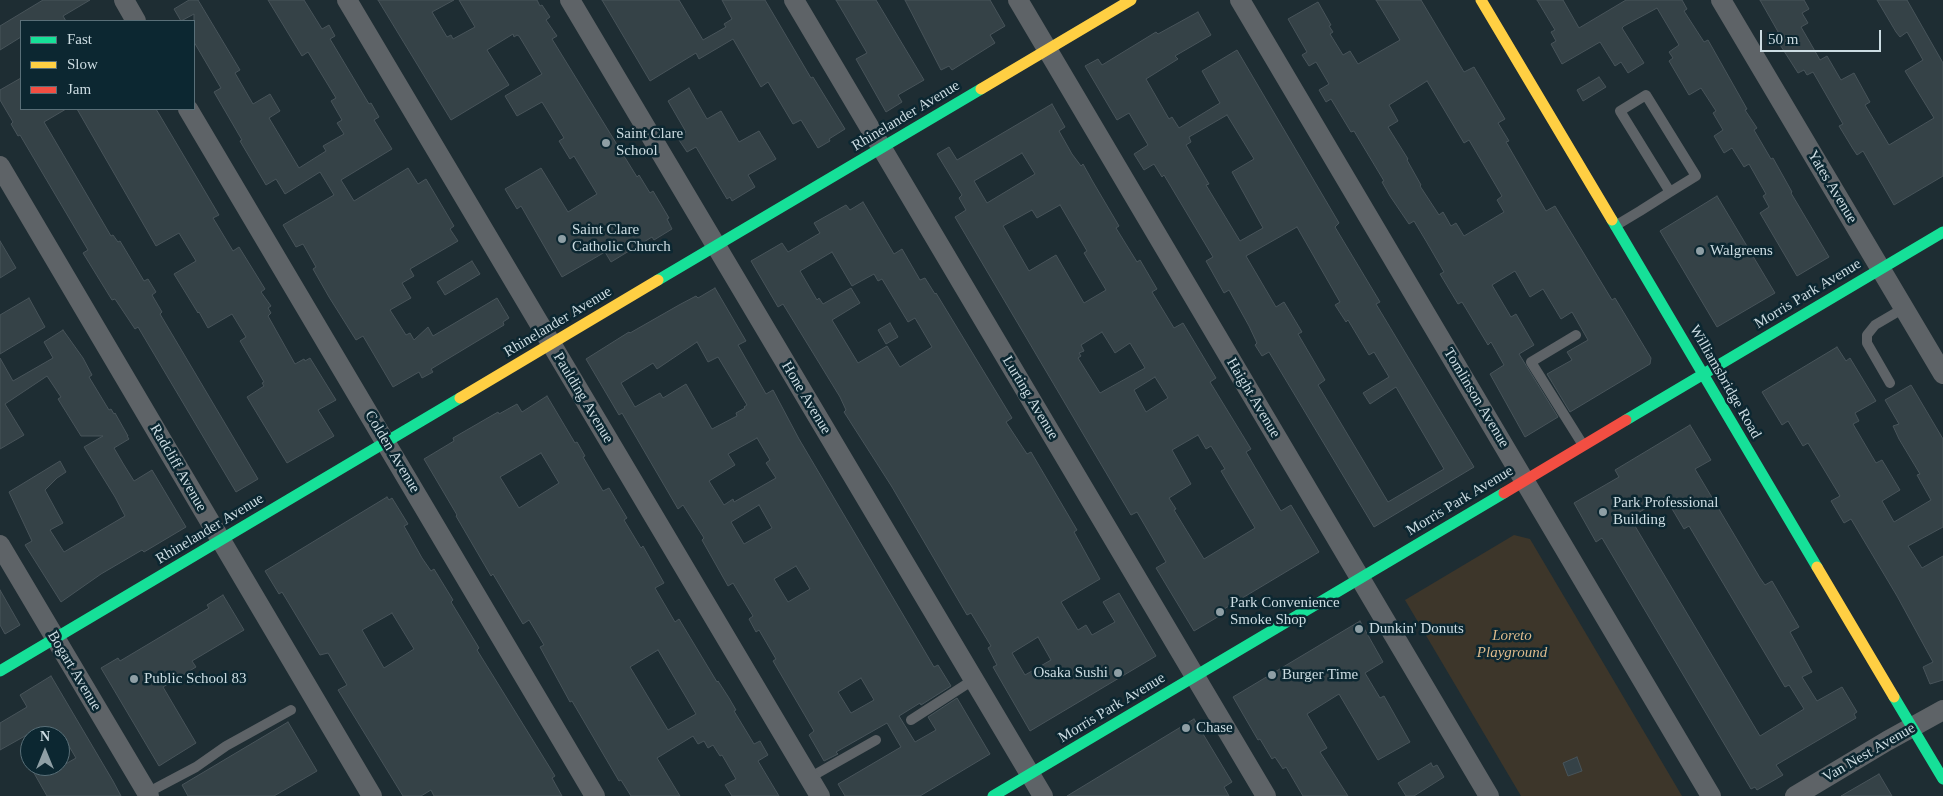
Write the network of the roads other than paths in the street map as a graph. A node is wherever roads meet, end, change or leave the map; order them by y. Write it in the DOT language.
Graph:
graph roads {
  1 [pos="124,0"];
  2 [pos="347,0"];
  3 [pos="570,0"];
  4 [pos="794,0"];
  5 [pos="1018,0"];
  6 [pos="1132,0"];
  7 [pos="1240,0"];
  8 [pos="1481,0"];
  9 [pos="1721,0"];
  10 [pos="135,20"];
  11 [pos="1047,50"];
  12 [pos="189,110"];
  13 [pos="882,148"];
  14 [pos="0,166"];
  15 [pos="1670,192"];
  16 [pos="1615,226"];
  17 [pos="1943,232"];
  18 [pos="717,246"];
  19 [pos="1881,269"];
  20 [pos="1904,308"];
  21 [pos="1576,335"];
  22 [pos="551,344"];
  23 [pos="1703,374"];
  24 [pos="1943,374"];
  25 [pos="1890,383"];
  26 [pos="386,442"];
  27 [pos="1584,446"];
  28 [pos="1525,480"];
  29 [pos="220,540"];
  30 [pos="0,545"];
  31 [pos="1360,578"];
  32 [pos="55,638"];
  33 [pos="0,671"];
  34 [pos="1195,676"];
  35 [pos="974,680"];
  36 [pos="291,710"];
  37 [pos="1943,710"];
  38 [pos="911,720"];
  39 [pos="1913,727"];
  40 [pos="876,740"];
  41 [pos="1030,774"];
  42 [pos="809,778"];
  43 [pos="1943,780"];
  44 [pos="148,795"];
  45 [pos="372,796"];
  46 [pos="596,796"];
  47 [pos="820,796"];
  48 [pos="993,796"];
  49 [pos="1043,796"];
  50 [pos="1266,796"];
  51 [pos="1489,796"];
  52 [pos="1712,796"];
  53 [pos="1795,796"];
  1 -- 10 [label="street"];
  2 -- 22 [label="street, Paulding Avenue"];
  3 -- 18 [label="street, Hone Avenue"];
  4 -- 13 [label="street, Lurting Avenue"];
  5 -- 11 [label="street, Haight Avenue"];
  6 -- 11 [label="main road, Rhinelander Avenue"];
  7 -- 28 [label="street, Tomlinson Avenue"];
  8 -- 16 [label="main road, Williamsbridge Road"];
  9 -- 19 [label="street, Yates Avenue"];
  11 -- 13 [label="main road, Rhinelander Avenue"];
  11 -- 31 [label="street, Haight Avenue"];
  12 -- 26 [label="street, Colden Avenue"];
  13 -- 18 [label="main road, Rhinelander Avenue"];
  13 -- 34 [label="street, Lurting Avenue"];
  14 -- 29 [label="street, Radcliff Avenue"];
  15 -- 15 [label="lane"];
  15 -- 16 [label="lane"];
  16 -- 23 [label="main road, Williamsbridge Road"];
  17 -- 19 [label="main road, Morris Park Avenue"];
  18 -- 22 [label="main road, Rhinelander Avenue"];
  18 -- 35 [label="street, Hone Avenue"];
  19 -- 20 [label="street, Yates Avenue"];
  19 -- 23 [label="main road, Morris Park Avenue"];
  20 -- 24 [label="street, Yates Avenue"];
  20 -- 25 [label="lane"];
  21 -- 27 [label="lane"];
  22 -- 26 [label="main road, Rhinelander Avenue"];
  22 -- 42 [label="street, Paulding Avenue"];
  23 -- 27 [label="main road, Morris Park Avenue"];
  23 -- 39 [label="main road, Williamsbridge Road"];
  26 -- 29 [label="main road, Rhinelander Avenue"];
  26 -- 46 [label="street, Colden Avenue"];
  27 -- 28 [label="main road, Morris Park Avenue"];
  28 -- 31 [label="main road, Morris Park Avenue"];
  28 -- 52 [label="street, Tomlinson Avenue"];
  29 -- 32 [label="main road, Rhinelander Avenue"];
  29 -- 45 [label="street, Radcliff Avenue"];
  30 -- 32 [label="street, Bogart Avenue"];
  31 -- 34 [label="main road, Morris Park Avenue"];
  31 -- 51 [label="street, Haight Avenue"];
  32 -- 33 [label="main road, Rhinelander Avenue"];
  32 -- 44 [label="street, Bogart Avenue"];
  34 -- 41 [label="main road, Morris Park Avenue"];
  34 -- 50 [label="street, Lurting Avenue"];
  35 -- 38 [label="lane"];
  35 -- 41 [label="street, Hone Avenue"];
  36 -- 44 [label="lane"];
  37 -- 39 [label="street, Van Nest Avenue"];
  39 -- 43 [label="main road, Williamsbridge Road"];
  39 -- 53 [label="street, Van Nest Avenue"];
  40 -- 42 [label="lane"];
  41 -- 48 [label="main road, Morris Park Avenue"];
  41 -- 49 [label="street, Hone Avenue"];
  42 -- 47 [label="street, Paulding Avenue"];
}
